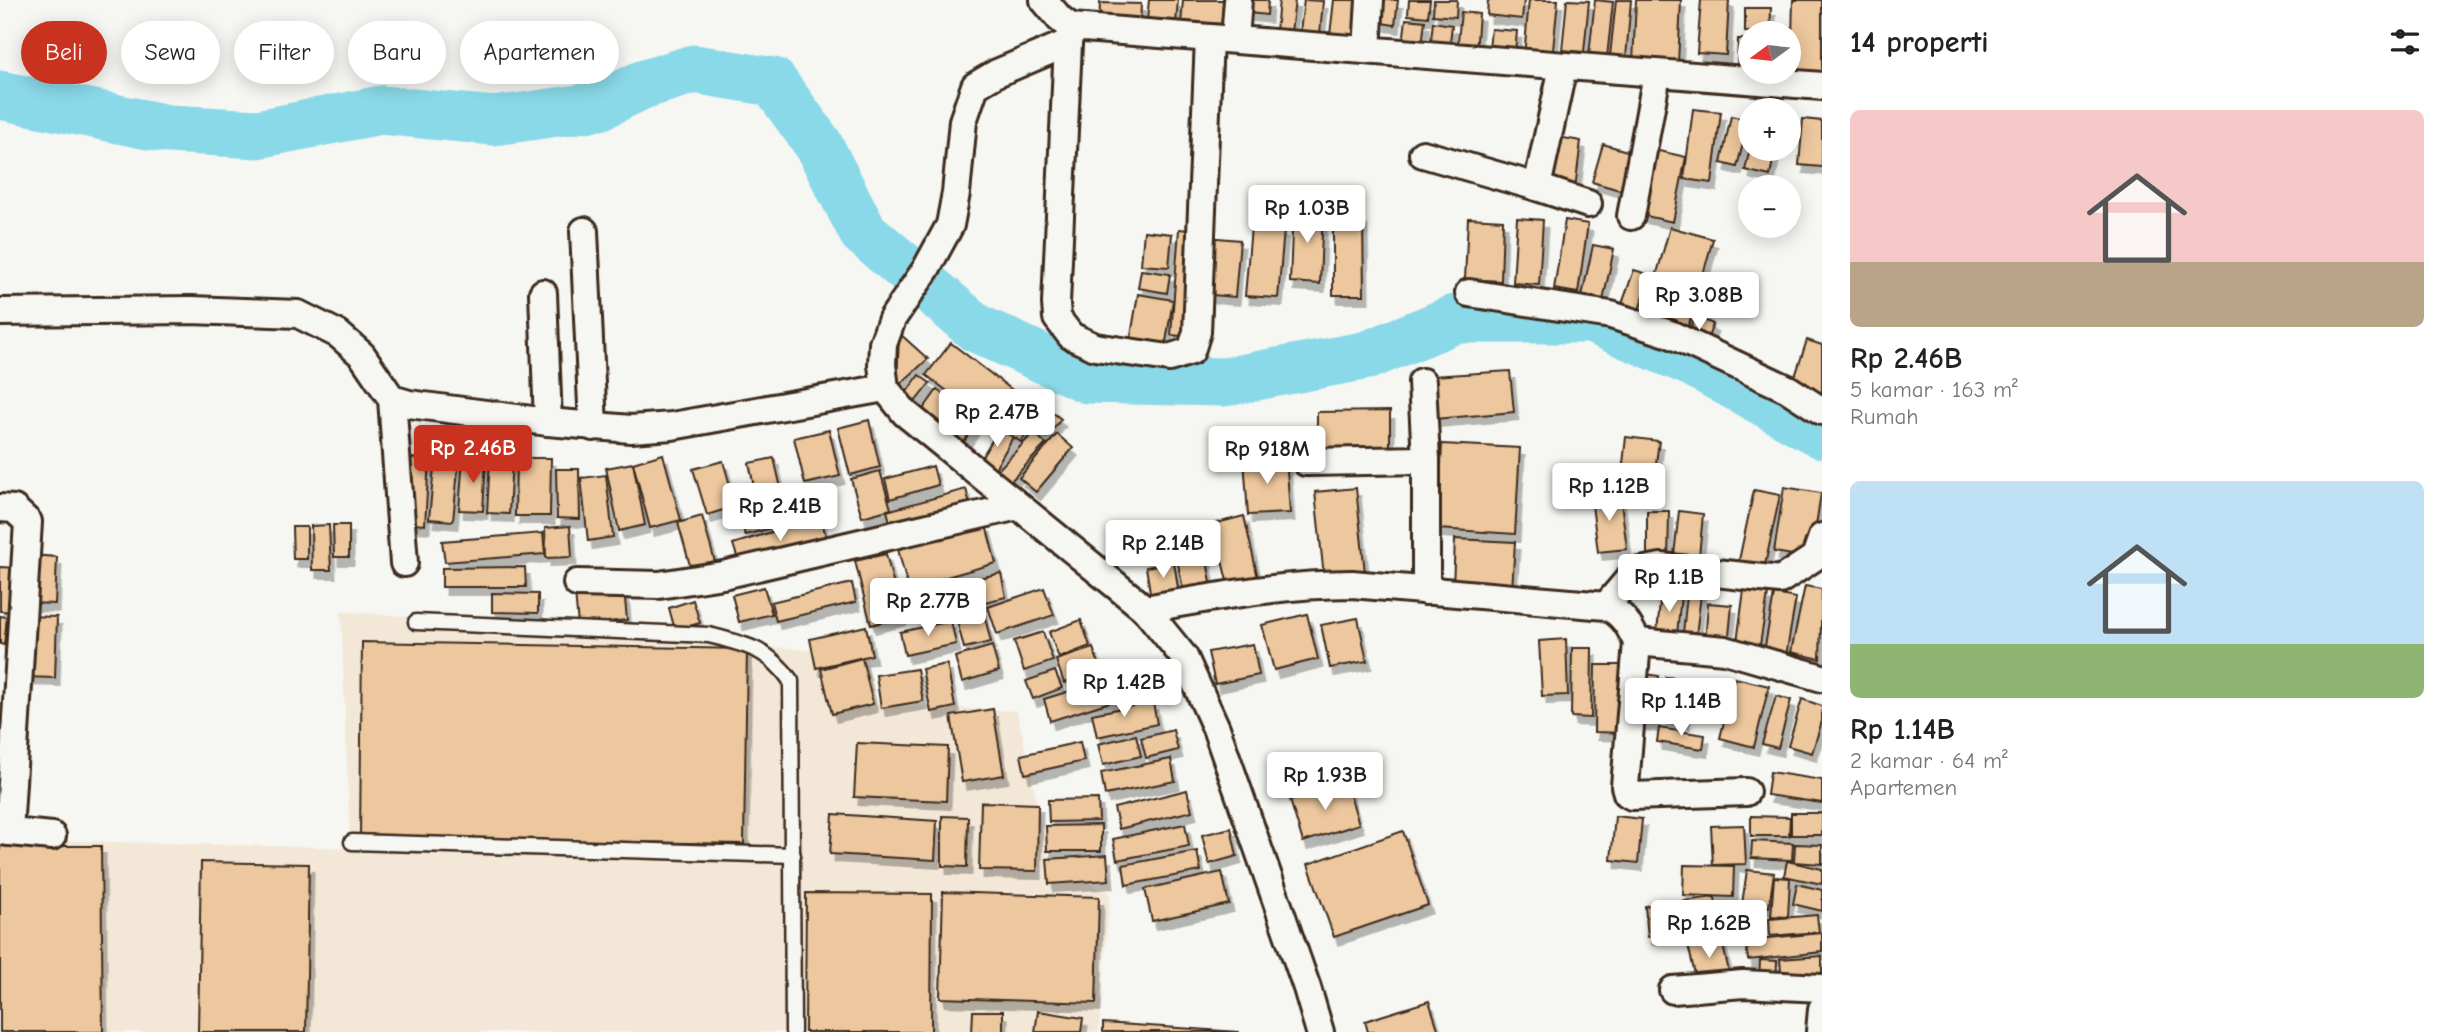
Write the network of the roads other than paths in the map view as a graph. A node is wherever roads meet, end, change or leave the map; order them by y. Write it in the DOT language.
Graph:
graph roads {
  1 [pos="1044,0"];
  2 [pos="1238,0"];
  3 [pos="1370,0"];
  4 [pos="1069,35"];
  5 [pos="1209,38"];
  6 [pos="1235,39"];
  7 [pos="1367,50"];
  8 [pos="1563,67"];
  9 [pos="1657,74"];
  10 [pos="1822,86"];
  11 [pos="1423,154"];
  12 [pos="1537,187"];
  13 [pos="1588,204"];
  14 [pos="1631,216"];
  15 [pos="584,231"];
  16 [pos="543,293"];
  17 [pos="1469,293"];
  18 [pos="0,312"];
  19 [pos="1422,382"];
  20 [pos="885,388"];
  21 [pos="391,399"];
  22 [pos="1822,411"];
  23 [pos="548,422"];
  24 [pos="593,427"];
  25 [pos="1426,460"];
  26 [pos="1306,463"];
  27 [pos="1018,506"];
  28 [pos="0,508"];
  29 [pos="1822,537"];
  30 [pos="404,563"];
  31 [pos="577,583"];
  32 [pos="1426,591"];
  33 [pos="1606,606"];
  34 [pos="1145,609"];
  35 [pos="416,622"];
  36 [pos="1637,642"];
  37 [pos="1822,678"];
  38 [pos="1746,792"];
  39 [pos="4,832"];
  40 [pos="52,836"];
  41 [pos="352,842"];
  42 [pos="793,855"];
  43 [pos="1822,988"];
  44 [pos="1672,990"];
  45 [pos="1822,1009"];
  46 [pos="793,1032"];
  47 [pos="1320,1032"];
  48 [pos="1820,1032"];
  1 -- 4 [label="street"];
  2 -- 6 [label="street"];
  3 -- 7 [label="street"];
  4 -- 5 [label="street"];
  4 -- 5 [label="street"];
  4 -- 20 [label="street"];
  5 -- 6 [label="street"];
  6 -- 7 [label="street"];
  7 -- 8 [label="street"];
  8 -- 9 [label="street"];
  8 -- 12 [label="street"];
  9 -- 10 [label="street"];
  9 -- 14 [label="street"];
  11 -- 12 [label="street"];
  12 -- 13 [label="street"];
  15 -- 24 [label="street"];
  16 -- 23 [label="street"];
  17 -- 22 [label="street"];
  18 -- 21 [label="street"];
  19 -- 25 [label="street"];
  20 -- 24 [label="street"];
  20 -- 27 [label="street"];
  21 -- 23 [label="street"];
  21 -- 30 [label="street"];
  23 -- 24 [label="street"];
  25 -- 26 [label="street"];
  25 -- 32 [label="street"];
  27 -- 31 [label="street"];
  27 -- 34 [label="street"];
  28 -- 39 [label="street"];
  29 -- 33 [label="street"];
  32 -- 33 [label="street"];
  32 -- 34 [label="street"];
  33 -- 36 [label="street"];
  34 -- 47 [label="street"];
  35 -- 42 [label="lane"];
  36 -- 37 [label="street"];
  36 -- 38 [label="street"];
  39 -- 40 [label="street"];
  41 -- 42 [label="lane"];
  42 -- 46 [label="lane"];
  43 -- 44 [label="street"];
  45 -- 48 [label="street"];
}
